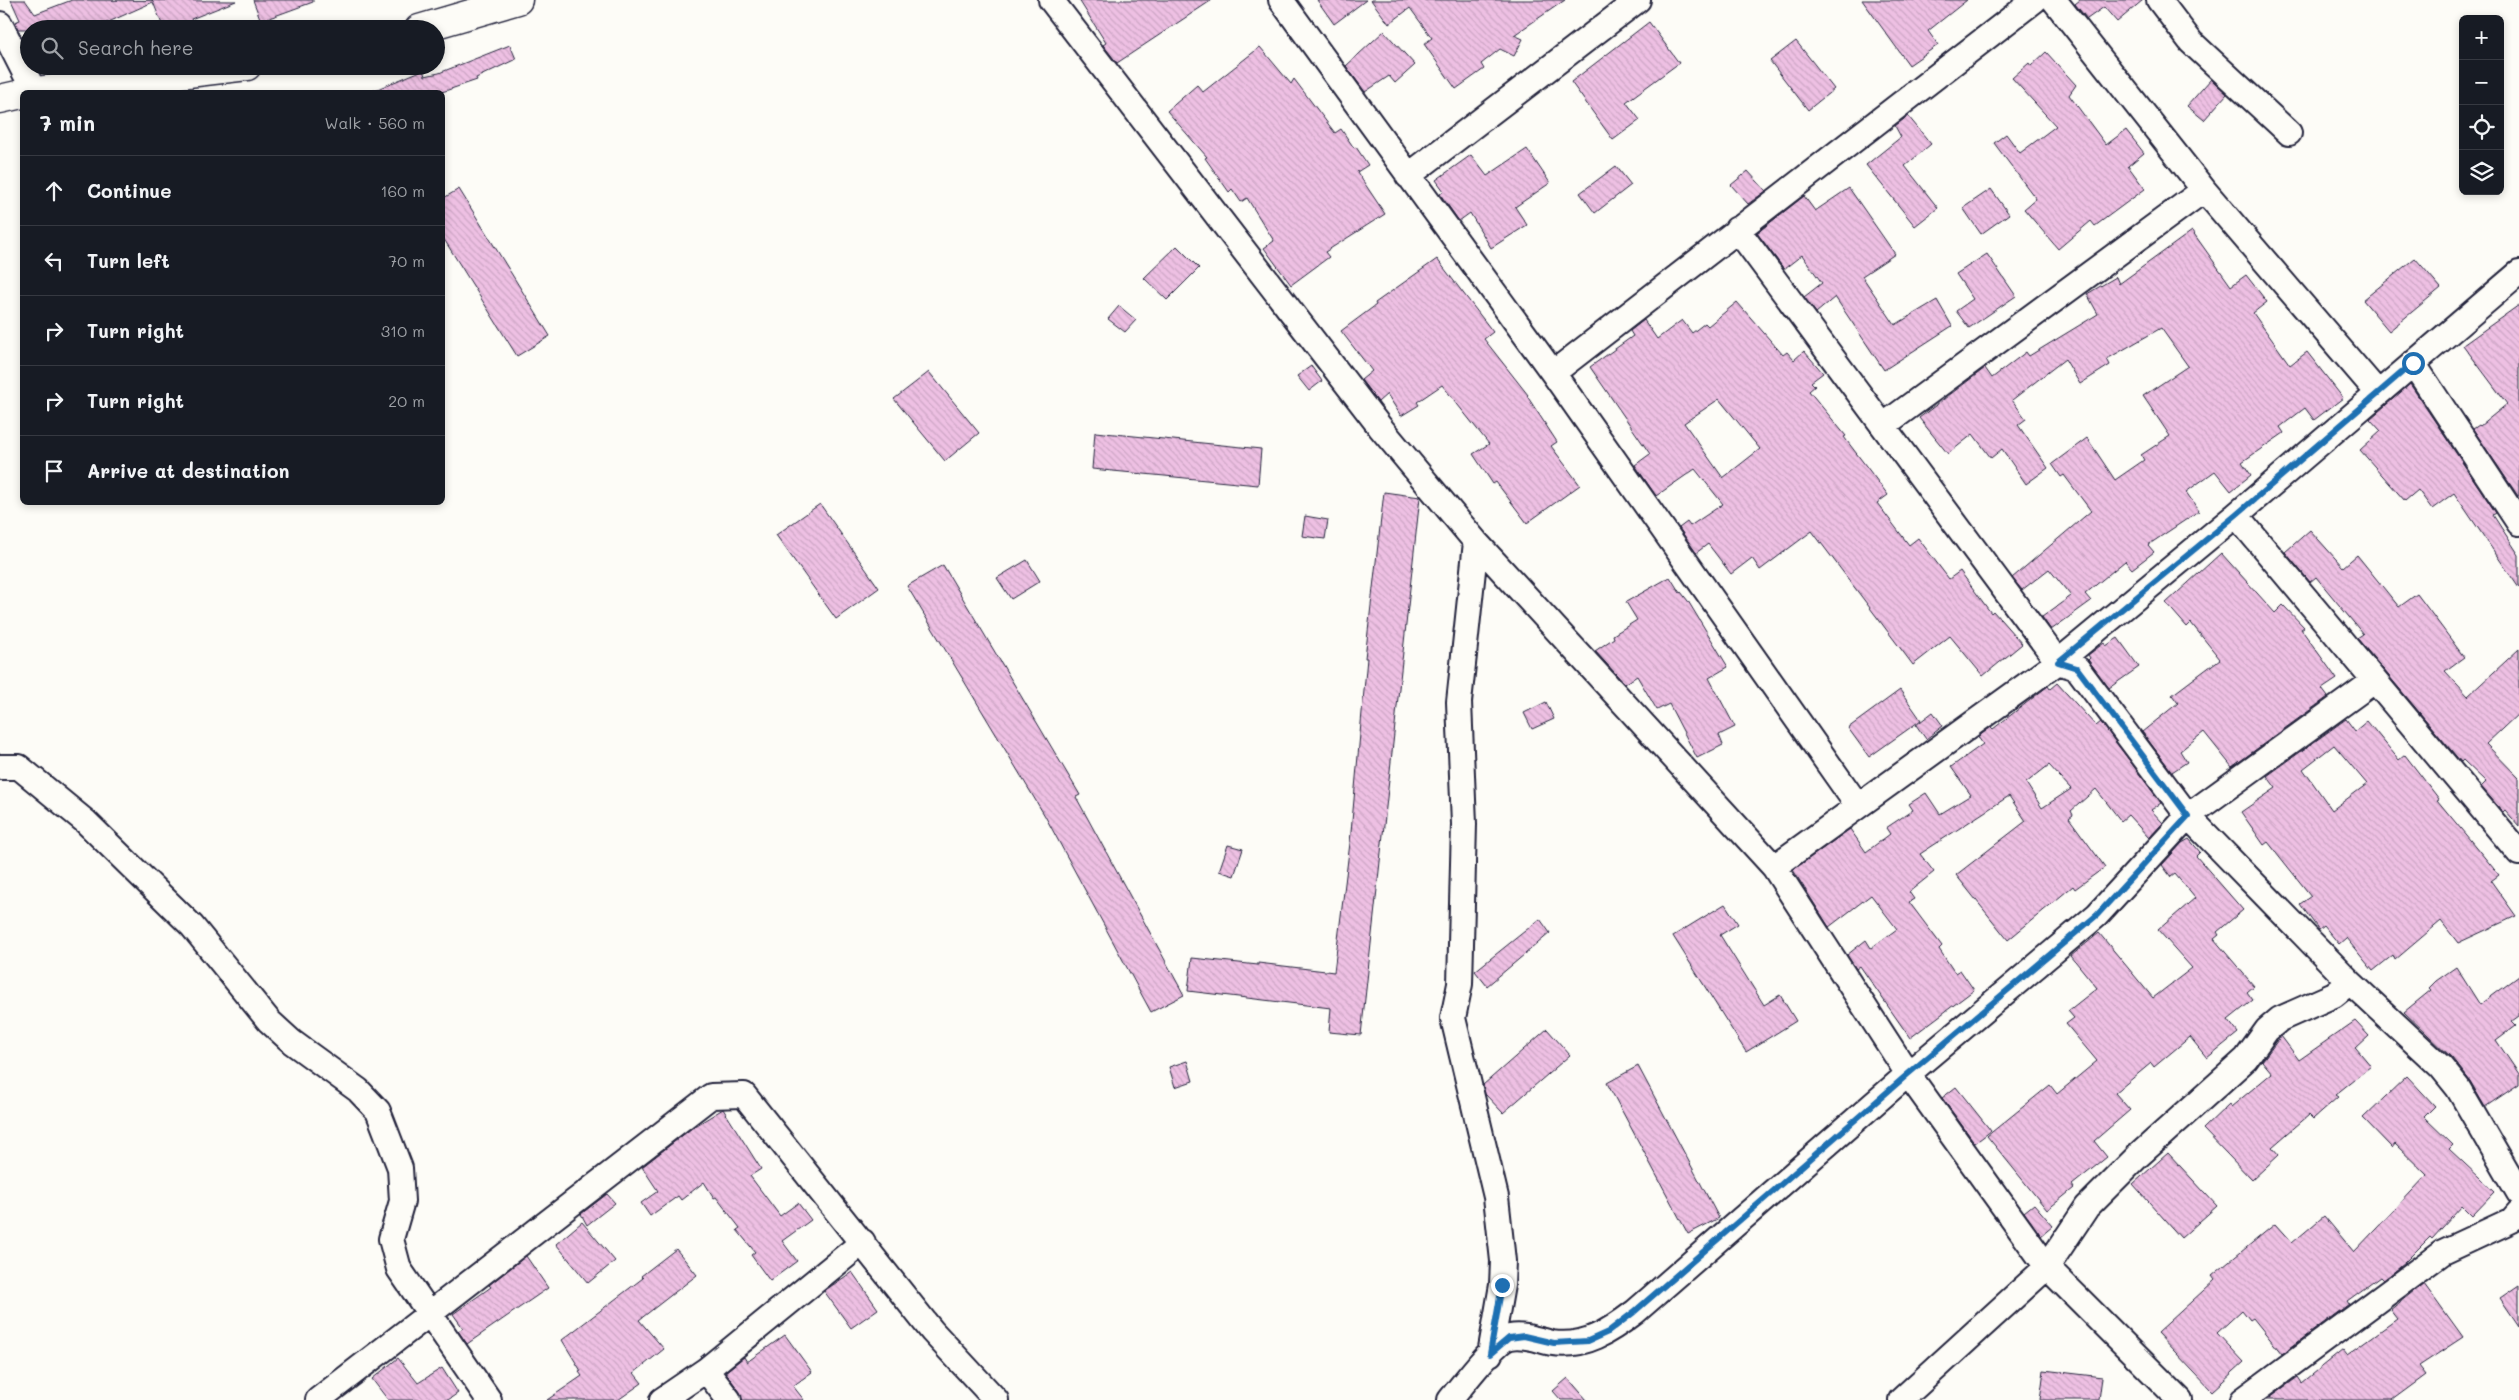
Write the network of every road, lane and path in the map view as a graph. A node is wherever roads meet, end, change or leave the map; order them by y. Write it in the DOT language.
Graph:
graph roads {
  1 [pos="518,0"];
  2 [pos="1051,0"];
  3 [pos="1280,0"];
  4 [pos="1638,0"];
  5 [pos="2035,0"];
  6 [pos="2054,0"];
  7 [pos="2159,0"];
  8 [pos="445,21"];
  9 [pos="0,24"];
  10 [pos="20,73"];
  11 [pos="21,75"];
  12 [pos="171,75"];
  13 [pos="27,90"];
  14 [pos="45,90"];
  15 [pos="20,94"];
  16 [pos="0,99"];
  17 [pos="2289,133"];
  18 [pos="1408,176"];
  19 [pos="2204,190"];
  20 [pos="1737,229"];
  21 [pos="2519,274"];
  22 [pos="2413,363"];
  23 [pos="1553,373"];
  24 [pos="2378,392"];
  25 [pos="1884,425"];
  26 [pos="2236,515"];
  27 [pos="2519,523"];
  28 [pos="1476,542"];
  29 [pos="2058,662"];
  30 [pos="2374,681"];
  31 [pos="0,767"];
  32 [pos="1858,806"];
  33 [pos="2188,816"];
  34 [pos="2519,853"];
  35 [pos="1774,867"];
  36 [pos="2350,982"];
  37 [pos="1908,1074"];
  38 [pos="2519,1193"];
  39 [pos="2519,1212"];
  40 [pos="862,1242"];
  41 [pos="2047,1267"];
  42 [pos="428,1314"];
  43 [pos="1490,1354"];
  44 [pos="706,1370"];
  45 [pos="318,1400"];
  46 [pos="489,1400"];
  47 [pos="662,1400"];
  48 [pos="729,1400"];
  49 [pos="996,1400"];
  50 [pos="1450,1400"];
  51 [pos="1901,1400"];
  52 [pos="2180,1400"];
  53 [pos="2243,1400"];
  1 -- 8 [label="main road"];
  2 -- 28 [label="street"];
  3 -- 18 [label="street"];
  4 -- 18 [label="street"];
  5 -- 20 [label="street"];
  6 -- 19 [label="street"];
  7 -- 17 [label="street"];
  9 -- 10 [label="street"];
  11 -- 13 [label="street"];
  12 -- 14 [label="main road"];
  15 -- 16 [label="main road"];
  18 -- 23 [label="street"];
  19 -- 24 [label="street"];
  19 -- 25 [label="street"];
  20 -- 23 [label="street"];
  20 -- 25 [label="street"];
  21 -- 22 [label="street"];
  22 -- 24 [label="street"];
  22 -- 27 [label="street"];
  23 -- 32 [label="street"];
  24 -- 26 [label="street"];
  25 -- 29 [label="street"];
  26 -- 29 [label="street"];
  26 -- 30 [label="street"];
  28 -- 35 [label="street"];
  28 -- 43 [label="street"];
  29 -- 32 [label="street"];
  29 -- 33 [label="street"];
  30 -- 33 [label="street"];
  30 -- 34 [label="street"];
  31 -- 42 [label="street"];
  32 -- 35 [label="street"];
  33 -- 36 [label="street"];
  33 -- 37 [label="street"];
  35 -- 37 [label="street"];
  36 -- 38 [label="street"];
  36 -- 41 [label="street"];
  37 -- 41 [label="street"];
  37 -- 43 [label="street"];
  39 -- 53 [label="street"];
  40 -- 42 [label="street"];
  40 -- 44 [label="street"];
  40 -- 49 [label="street"];
  41 -- 51 [label="street"];
  41 -- 52 [label="street"];
  42 -- 45 [label="street"];
  42 -- 46 [label="street"];
  43 -- 50 [label="street"];
  44 -- 47 [label="street"];
  44 -- 48 [label="street"];
}
